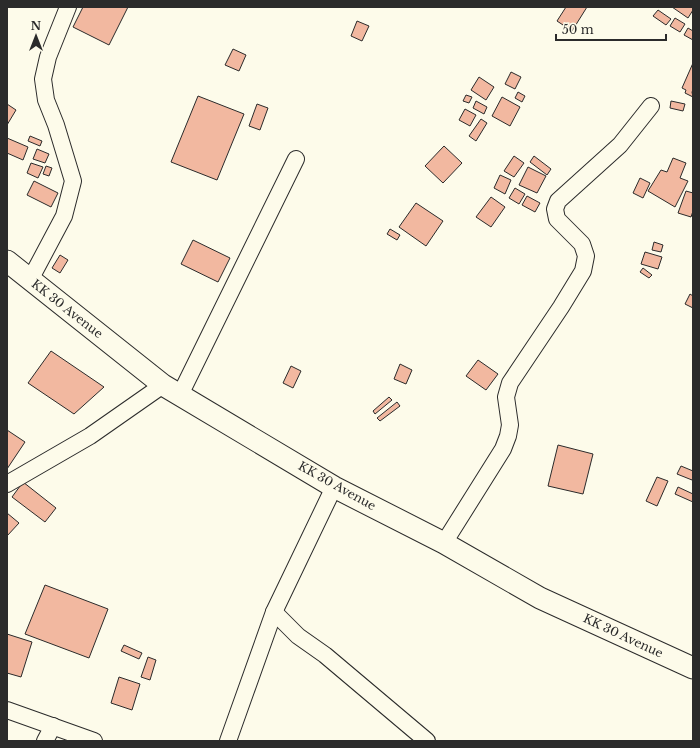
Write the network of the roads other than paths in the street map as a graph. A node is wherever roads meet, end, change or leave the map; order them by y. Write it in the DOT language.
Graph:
graph roads {
  1 [pos="68,7"];
  2 [pos="651,106"];
  3 [pos="296,159"];
  4 [pos="7,261"];
  5 [pos="30,280"];
  6 [pos="162,385"];
  7 [pos="180,395"];
  8 [pos="7,484"];
  9 [pos="334,487"];
  10 [pos="444,543"];
  11 [pos="274,612"];
  12 [pos="693,668"];
  13 [pos="7,710"];
  14 [pos="53,726"];
  15 [pos="45,741"];
  16 [pos="94,741"];
  17 [pos="228,741"];
  18 [pos="428,741"];
  1 -- 5 [label="street"];
  2 -- 10 [label="street"];
  3 -- 7 [label="street"];
  4 -- 5 [label="main road, KK 30 Avenue"];
  5 -- 6 [label="main road, KK 30 Avenue"];
  6 -- 7 [label="main road, KK 30 Avenue"];
  6 -- 8 [label="street"];
  7 -- 9 [label="main road, KK 30 Avenue"];
  9 -- 10 [label="main road, KK 30 Avenue"];
  9 -- 11 [label="street"];
  10 -- 12 [label="main road, KK 30 Avenue"];
  11 -- 17 [label="street"];
  11 -- 18 [label="street"];
  13 -- 14 [label="street"];
  14 -- 15 [label="street"];
  14 -- 16 [label="street"];
}
